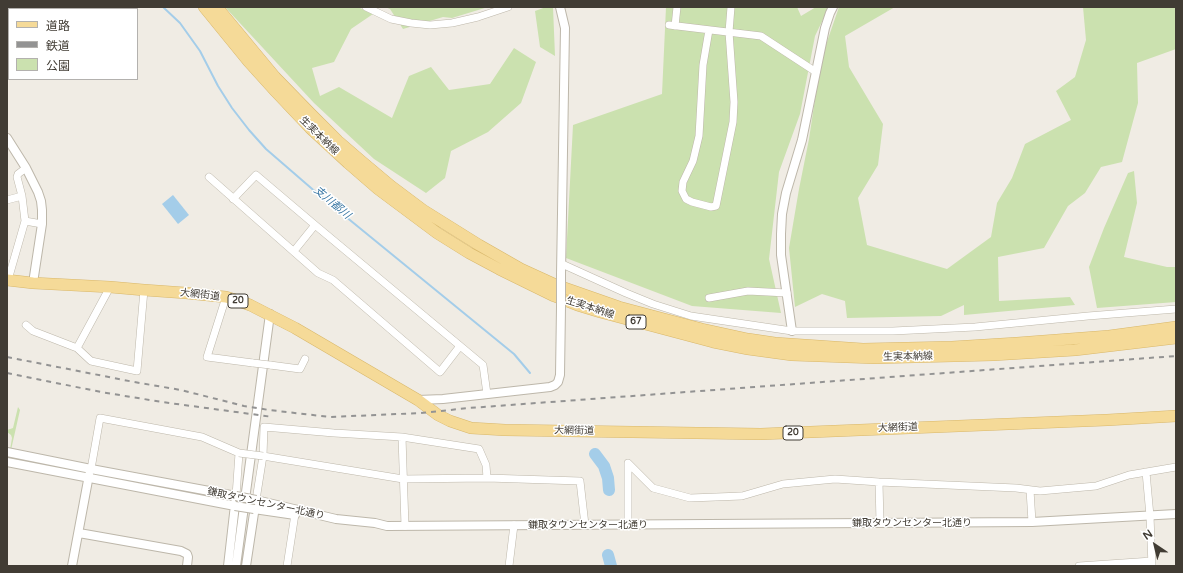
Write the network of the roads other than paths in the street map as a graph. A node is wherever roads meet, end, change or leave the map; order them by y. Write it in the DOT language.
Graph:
graph roads {
  1 [pos="204,7"];
  2 [pos="217,7"];
  3 [pos="366,7"];
  4 [pos="508,7"];
  5 [pos="560,7"];
  6 [pos="677,7"];
  7 [pos="731,7"];
  8 [pos="833,7"];
  9 [pos="709,30"];
  10 [pos="729,32"];
  11 [pos="816,72"];
  12 [pos="7,138"];
  13 [pos="26,168"];
  14 [pos="209,177"];
  15 [pos="22,196"];
  16 [pos="234,199"];
  17 [pos="7,200"];
  18 [pos="25,221"];
  19 [pos="42,224"];
  20 [pos="314,225"];
  21 [pos="294,251"];
  22 [pos="562,264"];
  23 [pos="7,280"];
  24 [pos="33,283"];
  25 [pos="110,287"];
  26 [pos="144,290"];
  27 [pos="786,293"];
  28 [pos="226,297"];
  29 [pos="709,298"];
  30 [pos="1176,309"];
  31 [pos="270,314"];
  32 [pos="26,325"];
  33 [pos="1176,327"];
  34 [pos="792,331"];
  35 [pos="1176,338"];
  36 [pos="460,346"];
  37 [pos="77,348"];
  38 [pos="305,359"];
  39 [pos="487,394"];
  40 [pos="418,400"];
  41 [pos="1176,416"];
  42 [pos="402,437"];
  43 [pos="7,452"];
  44 [pos="239,453"];
  45 [pos="263,456"];
  46 [pos="7,462"];
  47 [pos="1176,467"];
  48 [pos="91,469"];
  49 [pos="1146,472"];
  50 [pos="89,478"];
  51 [pos="487,478"];
  52 [pos="403,479"];
  53 [pos="879,482"];
  54 [pos="1030,490"];
  55 [pos="236,496"];
  56 [pos="255,505"];
  57 [pos="235,506"];
  58 [pos="295,514"];
  59 [pos="1176,514"];
  60 [pos="1150,516"];
  61 [pos="1032,522"];
  62 [pos="880,523"];
  63 [pos="514,525"];
  64 [pos="585,525"];
  65 [pos="628,525"];
  66 [pos="387,526"];
  67 [pos="405,526"];
  68 [pos="79,533"];
  69 [pos="1152,564"];
  70 [pos="72,566"];
  71 [pos="187,566"];
  72 [pos="228,566"];
  73 [pos="236,566"];
  74 [pos="246,566"];
  75 [pos="287,566"];
  76 [pos="509,566"];
  77 [pos="1079,566"];
  1 -- 35 [label="main road, 生実本納線 / 67"];
  2 -- 33 [label="main road, 生実本納線 / 67"];
  3 -- 4 [label="street"];
  5 -- 22 [label="street"];
  6 -- 9 [label="street"];
  7 -- 10 [label="street"];
  8 -- 11 [label="street"];
  9 -- 10 [label="street"];
  9 -- 10 [label="street"];
  10 -- 11 [label="street"];
  11 -- 27 [label="street"];
  12 -- 13 [label="street"];
  13 -- 15 [label="street"];
  13 -- 19 [label="street"];
  14 -- 16 [label="street"];
  15 -- 17 [label="street"];
  15 -- 18 [label="street"];
  16 -- 20 [label="street"];
  16 -- 21 [label="street"];
  18 -- 19 [label="street"];
  18 -- 23 [label="street"];
  19 -- 24 [label="street"];
  20 -- 21 [label="street"];
  20 -- 36 [label="street"];
  21 -- 36 [label="street"];
  22 -- 34 [label="street"];
  22 -- 39 [label="street, bridge"];
  23 -- 24 [label="main road, 大網街道 / 20"];
  24 -- 25 [label="main road, 大網街道 / 20"];
  25 -- 26 [label="main road, 大網街道 / 20"];
  25 -- 37 [label="street"];
  26 -- 28 [label="main road, 大網街道 / 20"];
  26 -- 37 [label="street"];
  27 -- 29 [label="street"];
  27 -- 34 [label="street"];
  28 -- 31 [label="main road, 大網街道 / 20"];
  28 -- 38 [label="street, bridge"];
  30 -- 34 [label="street"];
  31 -- 40 [label="main road, 大網街道 / 20"];
  31 -- 73 [label="street"];
  32 -- 37 [label="street"];
  36 -- 39 [label="street"];
  39 -- 40 [label="street"];
  40 -- 41 [label="main road, 大網街道 / 20"];
  42 -- 45 [label="street"];
  42 -- 51 [label="street"];
  42 -- 52 [label="street"];
  43 -- 48 [label="street, 鎌取タウンセンター北通り"];
  44 -- 45 [label="street, bridge"];
  44 -- 48 [label="street"];
  44 -- 55 [label="street"];
  45 -- 52 [label="street"];
  45 -- 56 [label="street"];
  46 -- 50 [label="street, 鎌取タウンセンター北通り"];
  47 -- 49 [label="street"];
  48 -- 50 [label="street"];
  48 -- 55 [label="street, 鎌取タウンセンター北通り"];
  49 -- 54 [label="street"];
  49 -- 60 [label="street"];
  50 -- 57 [label="street, 鎌取タウンセンター北通り"];
  50 -- 68 [label="street"];
  51 -- 52 [label="street"];
  51 -- 64 [label="street"];
  52 -- 67 [label="street"];
  53 -- 54 [label="street"];
  53 -- 62 [label="street"];
  53 -- 65 [label="street"];
  54 -- 61 [label="street"];
  55 -- 56 [label="street, 鎌取タウンセンター北通り, bridge"];
  55 -- 57 [label="street"];
  56 -- 57 [label="street, 鎌取タウンセンター北通り, bridge"];
  56 -- 58 [label="street"];
  56 -- 66 [label="street, 鎌取タウンセンター北通り"];
  56 -- 74 [label="street"];
  57 -- 72 [label="street"];
  58 -- 66 [label="street"];
  58 -- 75 [label="street"];
  59 -- 60 [label="street, 鎌取タウンセンター北通り"];
  60 -- 61 [label="street, 鎌取タウンセンター北通り"];
  60 -- 69 [label="street"];
  61 -- 62 [label="street, 鎌取タウンセンター北通り"];
  62 -- 65 [label="street, 鎌取タウンセンター北通り"];
  63 -- 64 [label="street, 鎌取タウンセンター北通り"];
  63 -- 67 [label="street, 鎌取タウンセンター北通り"];
  63 -- 76 [label="street"];
  64 -- 65 [label="street, 鎌取タウンセンター北通り"];
  66 -- 67 [label="street, 鎌取タウンセンター北通り"];
  68 -- 70 [label="street"];
  68 -- 71 [label="street"];
  69 -- 77 [label="street"];
}
